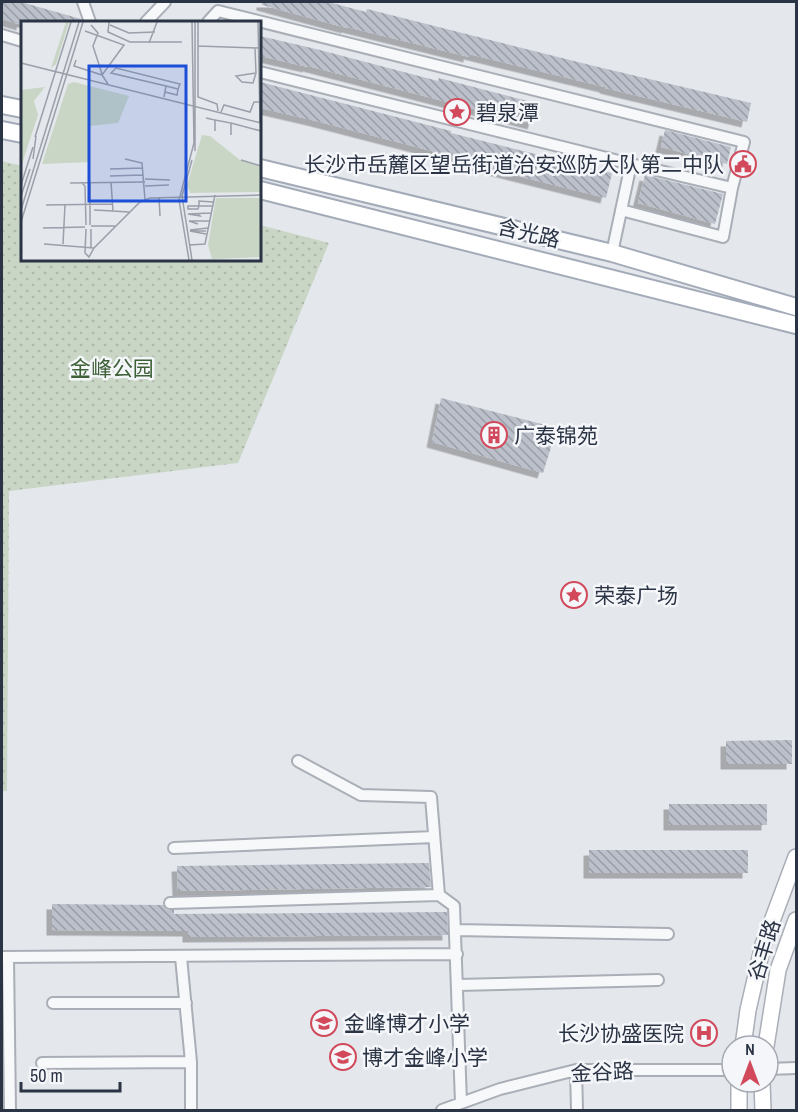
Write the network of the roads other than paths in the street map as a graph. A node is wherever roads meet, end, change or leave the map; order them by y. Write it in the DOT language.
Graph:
graph roads {
  1 [pos="83,2"];
  2 [pos="165,2"];
  3 [pos="90,21"];
  4 [pos="147,21"];
  5 [pos="209,21"];
  6 [pos="258,21"];
  7 [pos="261,22"];
  8 [pos="2,35"];
  9 [pos="21,41"];
  10 [pos="261,72"];
  11 [pos="2,105"];
  12 [pos="21,110"];
  13 [pos="2,130"];
  14 [pos="21,134"];
  15 [pos="631,164"];
  16 [pos="261,168"];
  17 [pos="732,188"];
  18 [pos="261,190"];
  19 [pos="621,210"];
  20 [pos="612,253"];
  21 [pos="796,307"];
  22 [pos="796,325"];
  23 [pos="298,760"];
  24 [pos="434,837"];
  25 [pos="174,848"];
  26 [pos="796,857"];
  27 [pos="439,895"];
  28 [pos="170,903"];
  29 [pos="796,920"];
  30 [pos="455,930"];
  31 [pos="668,934"];
  32 [pos="457,954"];
  33 [pos="5,957"];
  34 [pos="181,957"];
  35 [pos="658,980"];
  36 [pos="458,985"];
  37 [pos="52,1003"];
  38 [pos="186,1003"];
  39 [pos="745,1034"];
  40 [pos="768,1034"];
  41 [pos="191,1062"];
  42 [pos="42,1063"];
  43 [pos="796,1068"];
  44 [pos="780,1069"];
  45 [pos="576,1070"];
  46 [pos="720,1070"];
  47 [pos="739,1094"];
  48 [pos="762,1094"];
  49 [pos="461,1103"];
  50 [pos="10,1110"];
  51 [pos="191,1110"];
  52 [pos="442,1110"];
  53 [pos="577,1110"];
  54 [pos="739,1110"];
  55 [pos="763,1110"];
  1 -- 3 [label="street"];
  2 -- 4 [label="street"];
  5 -- 6 [label="street"];
  7 -- 17 [label="street"];
  8 -- 9 [label="street"];
  10 -- 15 [label="street"];
  11 -- 12 [label="main road"];
  13 -- 14 [label="main road"];
  15 -- 17 [label="street"];
  15 -- 19 [label="street"];
  16 -- 20 [label="main road, 含光路"];
  17 -- 19 [label="street"];
  18 -- 22 [label="main road, 含光路"];
  19 -- 20 [label="street"];
  20 -- 21 [label="main road, 含光路"];
  23 -- 24 [label="street"];
  24 -- 25 [label="street"];
  24 -- 27 [label="street"];
  26 -- 39 [label="street, 谷丰路"];
  27 -- 28 [label="street"];
  27 -- 30 [label="street"];
  29 -- 40 [label="street, 谷丰路"];
  30 -- 31 [label="street"];
  30 -- 32 [label="street"];
  32 -- 34 [label="street"];
  32 -- 36 [label="street"];
  33 -- 34 [label="street"];
  33 -- 50 [label="street"];
  34 -- 38 [label="street"];
  35 -- 36 [label="street"];
  36 -- 49 [label="street"];
  37 -- 38 [label="street"];
  38 -- 41 [label="street"];
  41 -- 42 [label="street"];
  41 -- 51 [label="street"];
  43 -- 44 [label="street"];
  45 -- 46 [label="street, 金谷路"];
  45 -- 49 [label="street, 金谷路"];
  45 -- 53 [label="street"];
  47 -- 54 [label="street"];
  48 -- 55 [label="street"];
  49 -- 52 [label="street, 金谷路"];
}
